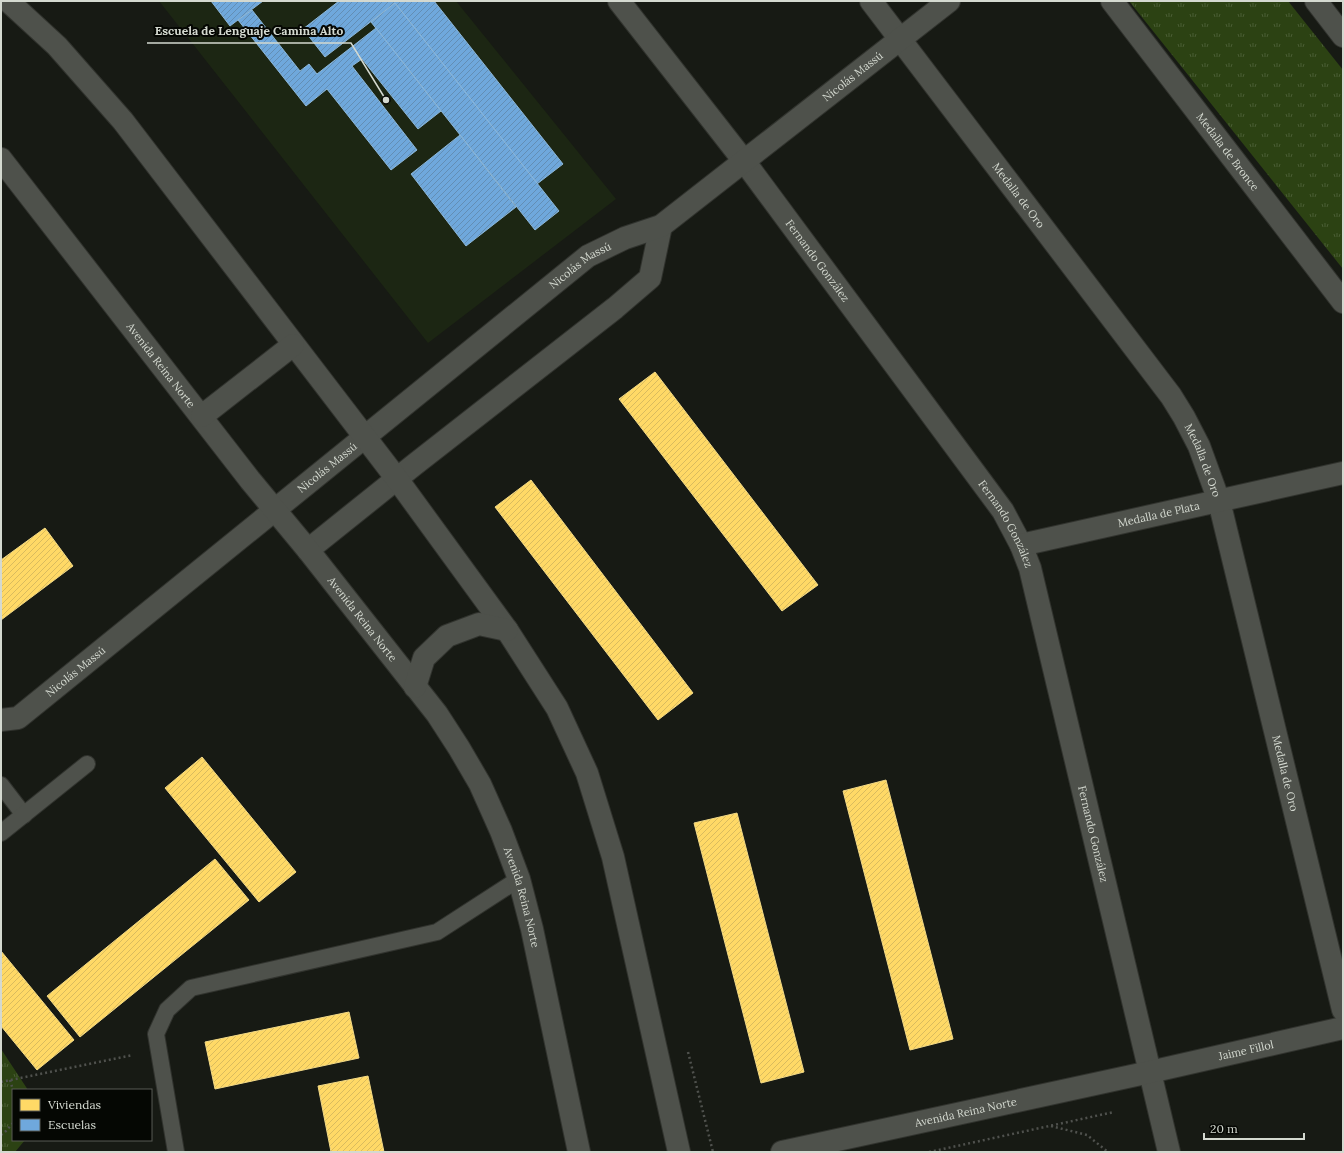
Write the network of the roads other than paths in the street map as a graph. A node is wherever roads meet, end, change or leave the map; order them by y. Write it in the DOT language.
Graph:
graph roads {
  1 [pos="8,1"];
  2 [pos="619,1"];
  3 [pos="871,1"];
  4 [pos="949,1"];
  5 [pos="1112,1"];
  6 [pos="1316,1"];
  7 [pos="1343,36"];
  8 [pos="900,40"];
  9 [pos="1,159"];
  10 [pos="744,161"];
  11 [pos="660,226"];
  12 [pos="1343,302"];
  13 [pos="293,345"];
  14 [pos="202,416"];
  15 [pos="364,438"];
  16 [pos="1343,474"];
  17 [pos="397,479"];
  18 [pos="1219,501"];
  19 [pos="275,509"];
  20 [pos="1021,545"];
  21 [pos="308,550"];
  22 [pos="507,630"];
  23 [pos="415,687"];
  24 [pos="1,720"];
  25 [pos="87,764"];
  26 [pos="1,785"];
  27 [pos="24,815"];
  28 [pos="1,833"];
  29 [pos="519,879"];
  30 [pos="1343,1010"];
  31 [pos="1343,1028"];
  32 [pos="1150,1072"];
  33 [pos="176,1152"];
  34 [pos="579,1152"];
  35 [pos="680,1152"];
  36 [pos="782,1152"];
  37 [pos="1169,1152"];
  1 -- 13 [label="street"];
  2 -- 10 [label="street, Fernando González"];
  3 -- 8 [label="street, Medalla de Oro"];
  4 -- 8 [label="street, Nicolás Massú"];
  5 -- 12 [label="street, Medalla de Bronce"];
  6 -- 7 [label="street"];
  8 -- 10 [label="street, Nicolás Massú"];
  8 -- 18 [label="street, Medalla de Oro"];
  9 -- 14 [label="street, Avenida Reina Norte"];
  10 -- 11 [label="street, Nicolás Massú"];
  10 -- 20 [label="street, Fernando González"];
  11 -- 15 [label="street, Nicolás Massú"];
  11 -- 17 [label="street"];
  13 -- 14 [label="street"];
  13 -- 15 [label="street"];
  14 -- 19 [label="street, Avenida Reina Norte"];
  15 -- 17 [label="street"];
  15 -- 19 [label="street, Nicolás Massú"];
  16 -- 18 [label="street, Medalla de Plata"];
  17 -- 21 [label="street"];
  17 -- 22 [label="street"];
  18 -- 20 [label="street, Medalla de Plata"];
  18 -- 30 [label="street, Medalla de Oro"];
  19 -- 21 [label="street, Avenida Reina Norte"];
  19 -- 24 [label="street, Nicolás Massú"];
  20 -- 32 [label="street, Fernando González"];
  21 -- 23 [label="street, Avenida Reina Norte"];
  22 -- 23 [label="street"];
  22 -- 35 [label="street"];
  23 -- 29 [label="street, Avenida Reina Norte"];
  25 -- 27 [label="lane"];
  26 -- 27 [label="lane"];
  27 -- 28 [label="lane"];
  29 -- 33 [label="lane"];
  29 -- 34 [label="street, Avenida Reina Norte"];
  31 -- 32 [label="street, Jaime Fillol"];
  32 -- 36 [label="street, Avenida Reina Norte"];
  32 -- 37 [label="street, Fernando González"];
}
